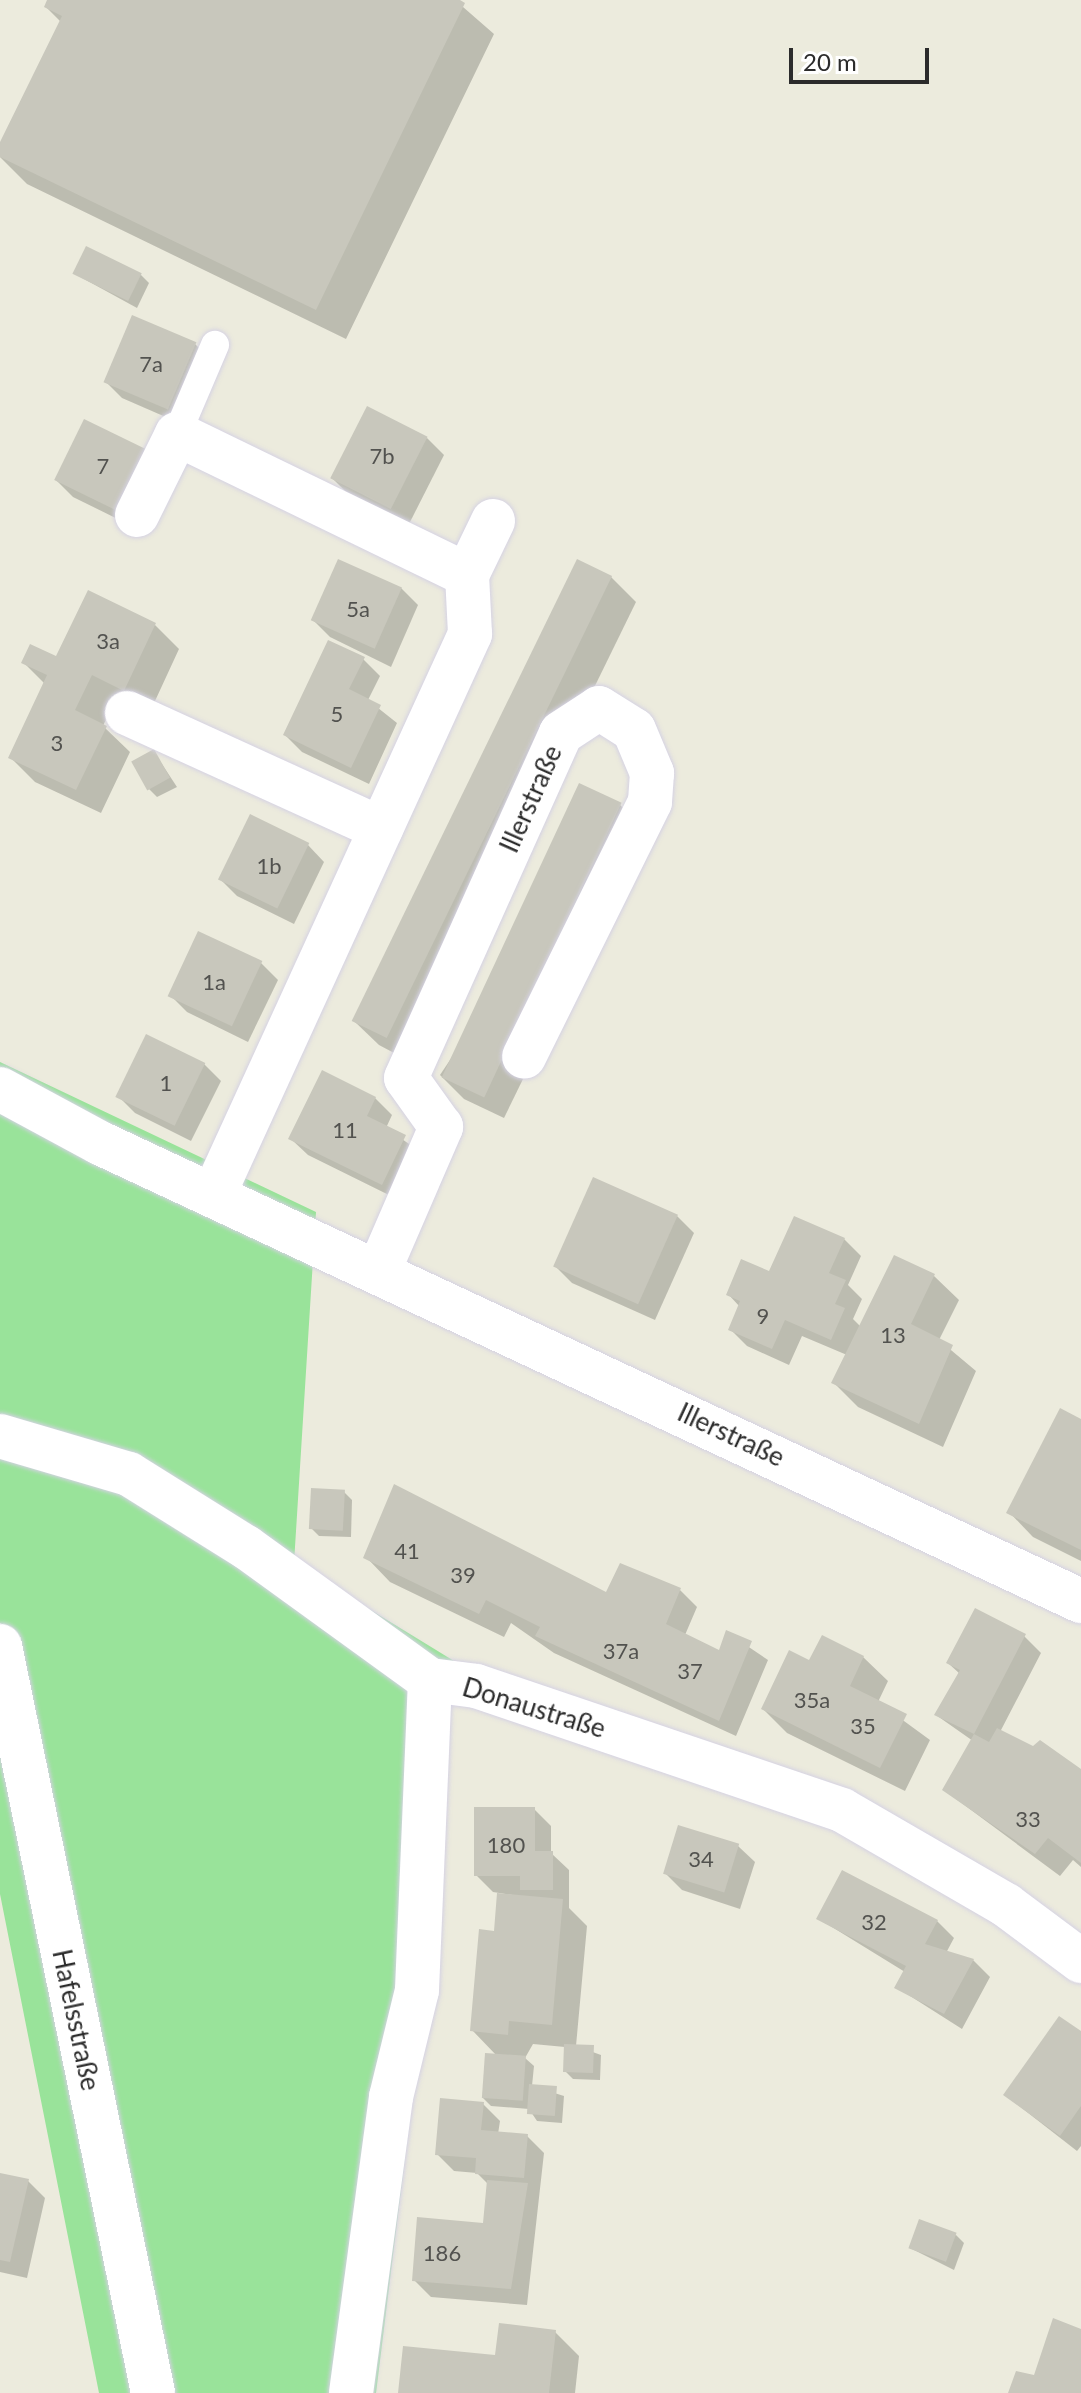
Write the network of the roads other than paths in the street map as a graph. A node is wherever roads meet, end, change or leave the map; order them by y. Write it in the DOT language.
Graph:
graph roads {
  1 [pos="215,345"];
  2 [pos="177,434"];
  3 [pos="137,515"];
  4 [pos="493,521"];
  5 [pos="467,575"];
  6 [pos="127,713"];
  7 [pos="381,829"];
  8 [pos="524,1057"];
  9 [pos="0,1089"];
  10 [pos="214,1194"];
  11 [pos="380,1268"];
  12 [pos="0,1436"];
  13 [pos="1081,1601"];
  14 [pos="0,1646"];
  15 [pos="430,1680"];
  16 [pos="12,1767"];
  17 [pos="1081,1961"];
  18 [pos="153,2393"];
  19 [pos="351,2393"];
  1 -- 2 [label="lane"];
  2 -- 3 [label="street"];
  2 -- 5 [label="street"];
  4 -- 5 [label="street"];
  5 -- 7 [label="street"];
  6 -- 7 [label="street"];
  7 -- 10 [label="street"];
  8 -- 11 [label="street, Illerstraße"];
  9 -- 10 [label="street, Illerstraße"];
  10 -- 11 [label="street, Illerstraße"];
  11 -- 13 [label="street, Illerstraße"];
  12 -- 15 [label="street, Donaustraße"];
  14 -- 16 [label="street, Hafelsstraße"];
  15 -- 17 [label="street, Donaustraße"];
  15 -- 19 [label="street"];
  16 -- 18 [label="street, Hafelsstraße"];
}
